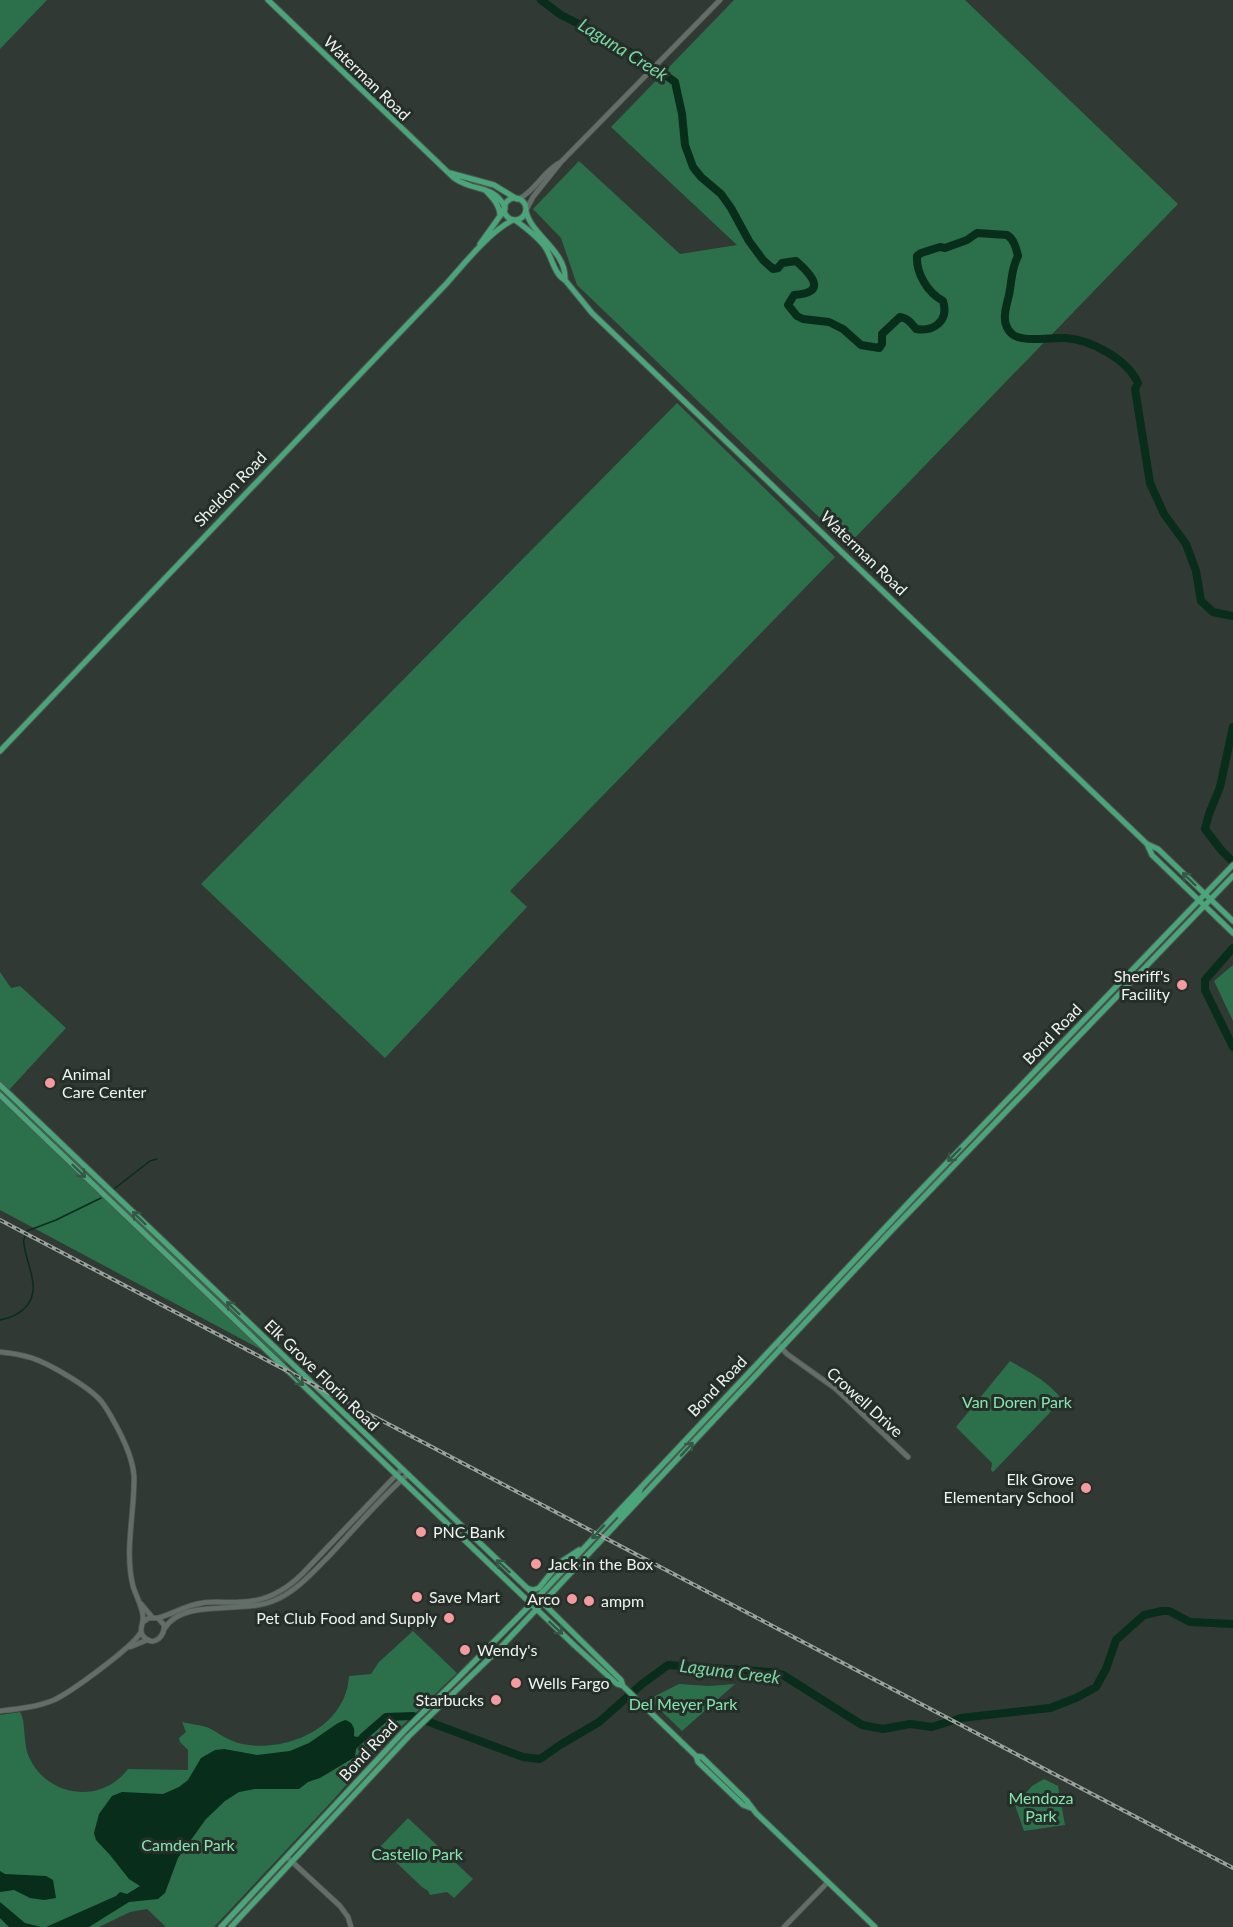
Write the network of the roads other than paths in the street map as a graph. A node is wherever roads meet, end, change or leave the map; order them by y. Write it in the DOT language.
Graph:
graph roads {
  1 [pos="268,0"];
  2 [pos="720,0"];
  3 [pos="561,162"];
  4 [pos="450,173"];
  5 [pos="485,190"];
  6 [pos="518,199"];
  7 [pos="505,208"];
  8 [pos="526,210"];
  9 [pos="500,216"];
  10 [pos="514,220"];
  11 [pos="480,246"];
  12 [pos="565,280"];
  13 [pos="0,751"];
  14 [pos="1147,844"];
  15 [pos="1233,865"];
  16 [pos="1233,876"];
  17 [pos="1207,897"];
  18 [pos="1201,903"];
  19 [pos="1231,919"];
  20 [pos="1233,933"];
  21 [pos="0,1085"];
  22 [pos="0,1095"];
  23 [pos="22,1116"];
  24 [pos="39,1122"];
  25 [pos="914,1197"];
  26 [pos="892,1230"];
  27 [pos="254,1339"];
  28 [pos="779,1346"];
  29 [pos="275,1348"];
  30 [pos="0,1352"];
  31 [pos="727,1395"];
  32 [pos="704,1430"];
  33 [pos="673,1452"];
  34 [pos="908,1457"];
  35 [pos="399,1472"];
  36 [pos="404,1477"];
  37 [pos="641,1486"];
  38 [pos="647,1492"];
  39 [pos="430,1507"];
  40 [pos="453,1519"];
  41 [pos="616,1525"];
  42 [pos="456,1532"];
  43 [pos="471,1536"];
  44 [pos="583,1548"];
  45 [pos="527,1588"];
  46 [pos="537,1598"];
  47 [pos="139,1602"];
  48 [pos="542,1603"];
  49 [pos="531,1604"];
  50 [pos="536,1609"];
  51 [pos="155,1617"];
  52 [pos="143,1622"];
  53 [pos="165,1628"];
  54 [pos="141,1632"];
  55 [pos="147,1640"];
  56 [pos="128,1648"];
  57 [pos="592,1661"];
  58 [pos="611,1670"];
  59 [pos="462,1674"];
  60 [pos="623,1686"];
  61 [pos="437,1708"];
  62 [pos="0,1711"];
  63 [pos="407,1733"];
  64 [pos="291,1860"];
  65 [pos="828,1882"];
  66 [pos="221,1927"];
  67 [pos="231,1927"];
  68 [pos="351,1927"];
  69 [pos="784,1927"];
  70 [pos="875,1927"];
  1 -- 4 [label="main road, Waterman Road"];
  2 -- 3 [label="street"];
  3 -- 6 [label="street"];
  3 -- 8 [label="street"];
  4 -- 5 [label="main road, Waterman Road"];
  4 -- 6 [label="main road, Waterman Road"];
  5 -- 7 [label="main road, Waterman Road"];
  5 -- 9 [label="main road"];
  6 -- 7 [label="main road"];
  6 -- 8 [label="main road"];
  7 -- 9 [label="main road, Sheldon Road"];
  7 -- 10 [label="main road"];
  8 -- 10 [label="main road"];
  8 -- 12 [label="main road, Waterman Road"];
  9 -- 11 [label="main road, Sheldon Road"];
  10 -- 11 [label="main road, Sheldon Road"];
  10 -- 12 [label="main road, Waterman Road"];
  11 -- 13 [label="main road, Sheldon Road"];
  12 -- 14 [label="main road, Waterman Road"];
  17 -- 14 [label="main road, Waterman Road, one-way"];
  14 -- 18 [label="main road, Waterman Road"];
  15 -- 17 [label="main road, Bond Road"];
  16 -- 17 [label="main road, Bond Road"];
  17 -- 18 [label="main road, Bond Road"];
  17 -- 19 [label="main road, Waterman Road"];
  18 -- 20 [label="main road, Waterman Road"];
  18 -- 25 [label="main road, Bond Road, one-way"];
  18 -- 26 [label="main road, Bond Road"];
  21 -- 24 [label="main road, Elk Grove Florin Road"];
  22 -- 23 [label="main road, Elk Grove Florin Road"];
  23 -- 24 [label="main road"];
  23 -- 27 [label="main road, Elk Grove Florin Road, one-way"];
  29 -- 24 [label="main road, Elk Grove Florin Road, one-way"];
  25 -- 26 [label="main road"];
  25 -- 28 [label="main road, Bond Road"];
  26 -- 28 [label="main road, Bond Road"];
  27 -- 29 [label="main road"];
  27 -- 35 [label="main road, Elk Grove Florin Road, one-way"];
  28 -- 31 [label="main road, Bond Road"];
  28 -- 32 [label="main road, Bond Road"];
  28 -- 34 [label="street, Crowell Drive"];
  29 -- 35 [label="main road, Elk Grove Florin Road"];
  30 -- 47 [label="street"];
  31 -- 32 [label="main road"];
  31 -- 33 [label="main road, Bond Road"];
  38 -- 32 [label="main road, Bond Road, one-way"];
  33 -- 37 [label="main road, Bond Road"];
  33 -- 38 [label="main road"];
  35 -- 36 [label="main road, Elk Grove Florin Road"];
  35 -- 51 [label="street"];
  36 -- 39 [label="main road, Elk Grove Florin Road"];
  36 -- 40 [label="main road, Elk Grove Florin Road"];
  36 -- 53 [label="street"];
  37 -- 41 [label="main road"];
  37 -- 44 [label="main road, Bond Road, one-way"];
  38 -- 41 [label="main road, Bond Road"];
  39 -- 40 [label="main road"];
  39 -- 42 [label="main road, Elk Grove Florin Road"];
  40 -- 43 [label="main road, Elk Grove Florin Road"];
  41 -- 48 [label="main road, Bond Road"];
  42 -- 43 [label="main road"];
  42 -- 49 [label="main road, Elk Grove Florin Road"];
  45 -- 43 [label="main road, Elk Grove Florin Road, one-way"];
  44 -- 45 [label="main road"];
  44 -- 46 [label="main road, Bond Road"];
  45 -- 46 [label="main road, Elk Grove Florin Road"];
  46 -- 48 [label="main road, Elk Grove Florin Road"];
  46 -- 49 [label="main road, Bond Road"];
  47 -- 51 [label="street"];
  47 -- 52 [label="street"];
  48 -- 50 [label="main road, Bond Road"];
  48 -- 58 [label="main road, Elk Grove Florin Road"];
  49 -- 50 [label="main road, Elk Grove Florin Road"];
  49 -- 59 [label="main road, Bond Road"];
  50 -- 57 [label="main road, Elk Grove Florin Road, one-way"];
  50 -- 61 [label="main road, Bond Road"];
  51 -- 52 [label="street"];
  51 -- 53 [label="street"];
  52 -- 54 [label="street"];
  53 -- 55 [label="street"];
  54 -- 55 [label="street"];
  54 -- 56 [label="street"];
  55 -- 56 [label="street"];
  56 -- 62 [label="street"];
  57 -- 58 [label="main road"];
  57 -- 60 [label="main road, Elk Grove Florin Road"];
  58 -- 60 [label="main road, Elk Grove Florin Road"];
  59 -- 61 [label="main road"];
  59 -- 63 [label="main road, Bond Road"];
  60 -- 65 [label="main road, Elk Grove Florin Road"];
  61 -- 63 [label="main road, Bond Road"];
  63 -- 64 [label="main road, Bond Road"];
  64 -- 66 [label="main road, Bond Road"];
  64 -- 67 [label="main road, Bond Road"];
  64 -- 68 [label="street"];
  65 -- 69 [label="street"];
  65 -- 70 [label="main road, Elk Grove Florin Road"];
}
